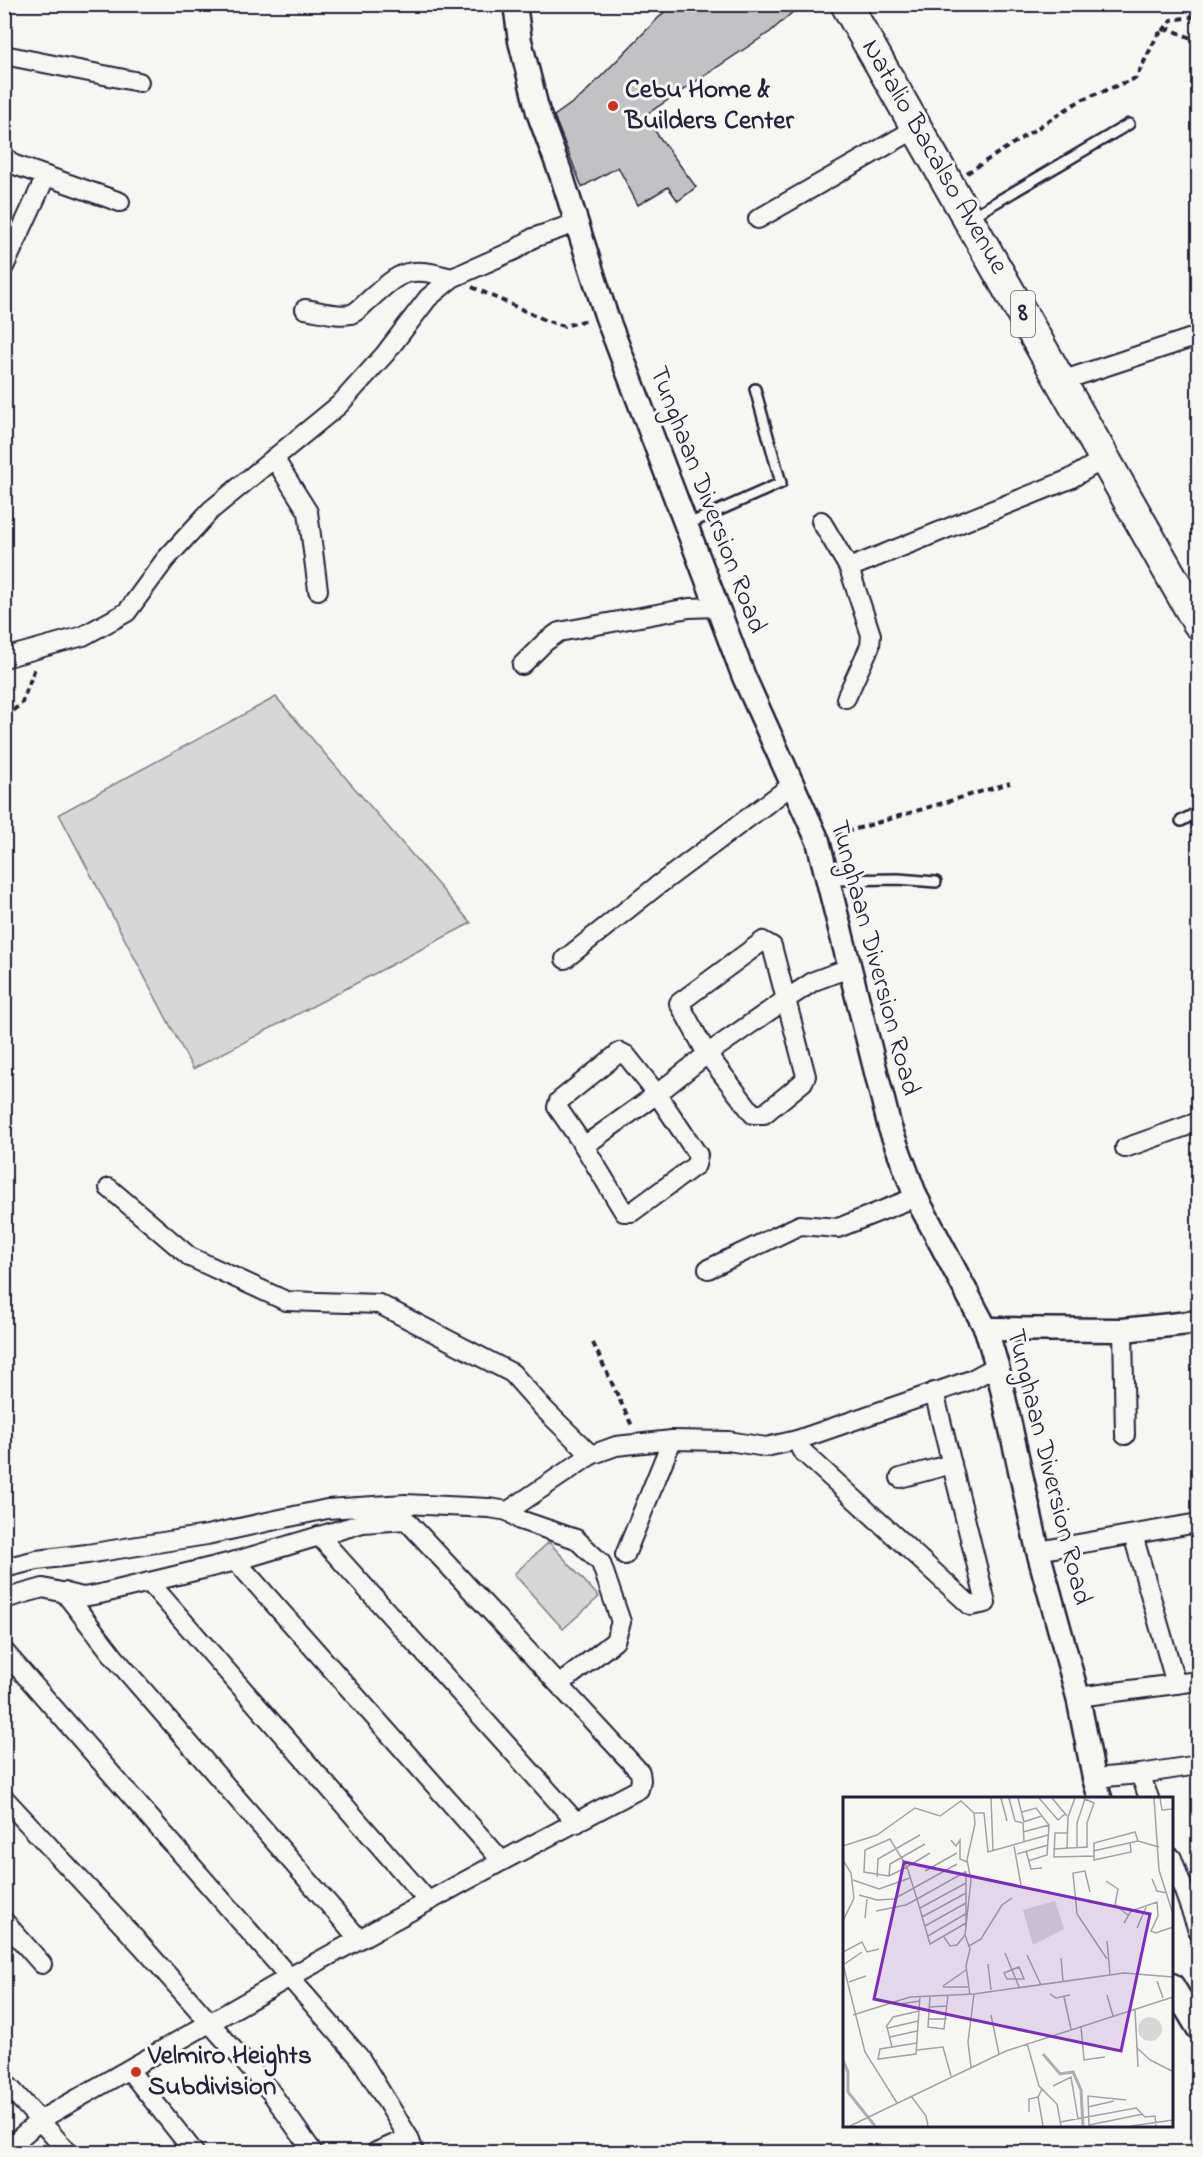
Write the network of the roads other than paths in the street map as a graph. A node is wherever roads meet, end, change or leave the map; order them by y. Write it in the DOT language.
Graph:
graph roads {
  1 [pos="514,4"];
  2 [pos="846,4"];
  3 [pos="4,55"];
  4 [pos="139,82"];
  5 [pos="1129,124"];
  6 [pos="918,128"];
  7 [pos="4,155"];
  8 [pos="46,176"];
  9 [pos="120,202"];
  10 [pos="758,219"];
  11 [pos="969,219"];
  12 [pos="576,223"];
  13 [pos="4,267"];
  14 [pos="452,278"];
  15 [pos="304,309"];
  16 [pos="1198,336"];
  17 [pos="1061,381"];
  18 [pos="754,389"];
  19 [pos="274,458"];
  20 [pos="1105,458"];
  21 [pos="821,521"];
  22 [pos="686,525"];
  23 [pos="849,568"];
  24 [pos="318,590"];
  25 [pos="716,607"];
  26 [pos="1198,623"];
  27 [pos="4,658"];
  28 [pos="522,665"];
  29 [pos="846,698"];
  30 [pos="792,785"];
  31 [pos="1198,812"];
  32 [pos="1181,821"];
  33 [pos="829,880"];
  34 [pos="936,882"];
  35 [pos="565,959"];
  36 [pos="849,968"];
  37 [pos="785,999"];
  38 [pos="707,1054"];
  39 [pos="657,1094"];
  40 [pos="1198,1122"];
  41 [pos="584,1146"];
  42 [pos="1125,1148"];
  43 [pos="109,1188"];
  44 [pos="916,1197"];
  45 [pos="708,1269"];
  46 [pos="1198,1322"];
  47 [pos="986,1329"];
  48 [pos="1123,1330"];
  49 [pos="997,1366"];
  50 [pos="934,1392"];
  51 [pos="1125,1436"];
  52 [pos="672,1440"];
  53 [pos="798,1440"];
  54 [pos="591,1455"];
  55 [pos="952,1464"];
  56 [pos="900,1478"];
  57 [pos="508,1511"];
  58 [pos="1198,1523"];
  59 [pos="1132,1535"];
  60 [pos="319,1536"];
  61 [pos="1038,1551"];
  62 [pos="625,1555"];
  63 [pos="236,1561"];
  64 [pos="4,1568"];
  65 [pos="149,1582"];
  66 [pos="64,1592"];
  67 [pos="4,1599"];
  68 [pos="4,1651"];
  69 [pos="1198,1681"];
  70 [pos="560,1684"];
  71 [pos="1176,1684"];
  72 [pos="1078,1697"];
  73 [pos="1198,1765"];
  74 [pos="1140,1774"];
  75 [pos="1097,1788"];
  76 [pos="1149,1797"];
  77 [pos="6,1802"];
  78 [pos="577,1823"];
  79 [pos="502,1861"];
  80 [pos="1173,1861"];
  81 [pos="428,1901"];
  82 [pos="4,1921"];
  83 [pos="1198,1930"];
  84 [pos="358,1939"];
  85 [pos="42,1964"];
  86 [pos="288,1978"];
  87 [pos="1173,1987"];
  88 [pos="210,2022"];
  89 [pos="1198,2028"];
  90 [pos="129,2070"];
  91 [pos="4,2081"];
  92 [pos="40,2120"];
  93 [pos="412,2146"];
  94 [pos="4,2152"];
  95 [pos="68,2152"];
  96 [pos="194,2152"];
  97 [pos="313,2152"];
  98 [pos="376,2152"];
  1 -- 12 [label="street, Tunghaan Diversion Road"];
  2 -- 6 [label="highway, Natalio Bacalso Avenue / 8"];
  3 -- 4 [label="street"];
  5 -- 11 [label="lane"];
  6 -- 10 [label="street"];
  6 -- 11 [label="highway, Natalio Bacalso Avenue / 8"];
  7 -- 8 [label="street"];
  8 -- 9 [label="street"];
  8 -- 13 [label="street"];
  11 -- 17 [label="highway, Natalio Bacalso Avenue / 8"];
  12 -- 14 [label="street"];
  12 -- 22 [label="street, Tunghaan Diversion Road"];
  14 -- 15 [label="street"];
  14 -- 19 [label="street"];
  16 -- 17 [label="street"];
  17 -- 20 [label="highway, Natalio Bacalso Avenue / 8"];
  18 -- 22 [label="lane"];
  19 -- 24 [label="street"];
  19 -- 27 [label="street"];
  20 -- 23 [label="street"];
  20 -- 26 [label="highway, Natalio Bacalso Avenue / 8"];
  21 -- 23 [label="street"];
  22 -- 25 [label="street, Tunghaan Diversion Road"];
  23 -- 29 [label="street"];
  25 -- 28 [label="street"];
  25 -- 30 [label="street, Tunghaan Diversion Road"];
  30 -- 33 [label="street, Tunghaan Diversion Road"];
  30 -- 35 [label="street"];
  31 -- 32 [label="lane"];
  33 -- 34 [label="lane"];
  33 -- 36 [label="street, Tunghaan Diversion Road"];
  36 -- 37 [label="street"];
  36 -- 44 [label="street, Tunghaan Diversion Road"];
  37 -- 38 [label="street"];
  37 -- 38 [label="street"];
  37 -- 38 [label="street"];
  38 -- 39 [label="street"];
  39 -- 41 [label="street"];
  39 -- 41 [label="street"];
  39 -- 41 [label="street"];
  40 -- 42 [label="street"];
  43 -- 54 [label="street"];
  44 -- 45 [label="street"];
  44 -- 47 [label="street, Tunghaan Diversion Road"];
  46 -- 48 [label="street"];
  47 -- 48 [label="street"];
  47 -- 49 [label="street, Tunghaan Diversion Road"];
  48 -- 51 [label="street"];
  49 -- 50 [label="street"];
  49 -- 61 [label="street, Tunghaan Diversion Road"];
  50 -- 53 [label="street"];
  50 -- 55 [label="street"];
  52 -- 53 [label="street"];
  52 -- 54 [label="street"];
  52 -- 62 [label="street"];
  53 -- 55 [label="street"];
  54 -- 57 [label="street"];
  55 -- 56 [label="street"];
  57 -- 64 [label="street"];
  57 -- 70 [label="street"];
  58 -- 59 [label="street"];
  59 -- 61 [label="street"];
  59 -- 71 [label="street"];
  60 -- 63 [label="street"];
  60 -- 70 [label="street"];
  60 -- 78 [label="street"];
  61 -- 72 [label="street, Tunghaan Diversion Road"];
  63 -- 65 [label="street"];
  63 -- 79 [label="street"];
  65 -- 66 [label="street"];
  65 -- 81 [label="street"];
  66 -- 67 [label="street"];
  66 -- 84 [label="street"];
  68 -- 86 [label="street"];
  69 -- 71 [label="street"];
  70 -- 78 [label="street"];
  71 -- 72 [label="street"];
  72 -- 75 [label="street, Tunghaan Diversion Road"];
  73 -- 74 [label="street"];
  74 -- 75 [label="street"];
  74 -- 76 [label="street"];
  77 -- 88 [label="street"];
  78 -- 79 [label="street"];
  79 -- 81 [label="street"];
  80 -- 83 [label="street"];
  81 -- 84 [label="street"];
  82 -- 85 [label="street"];
  84 -- 86 [label="street"];
  86 -- 88 [label="street"];
  86 -- 93 [label="street"];
  87 -- 89 [label="street"];
  88 -- 90 [label="street"];
  88 -- 97 [label="street"];
  90 -- 92 [label="street"];
  90 -- 96 [label="street"];
  91 -- 92 [label="street"];
  92 -- 94 [label="street"];
  92 -- 95 [label="street"];
  93 -- 98 [label="street"];
}
